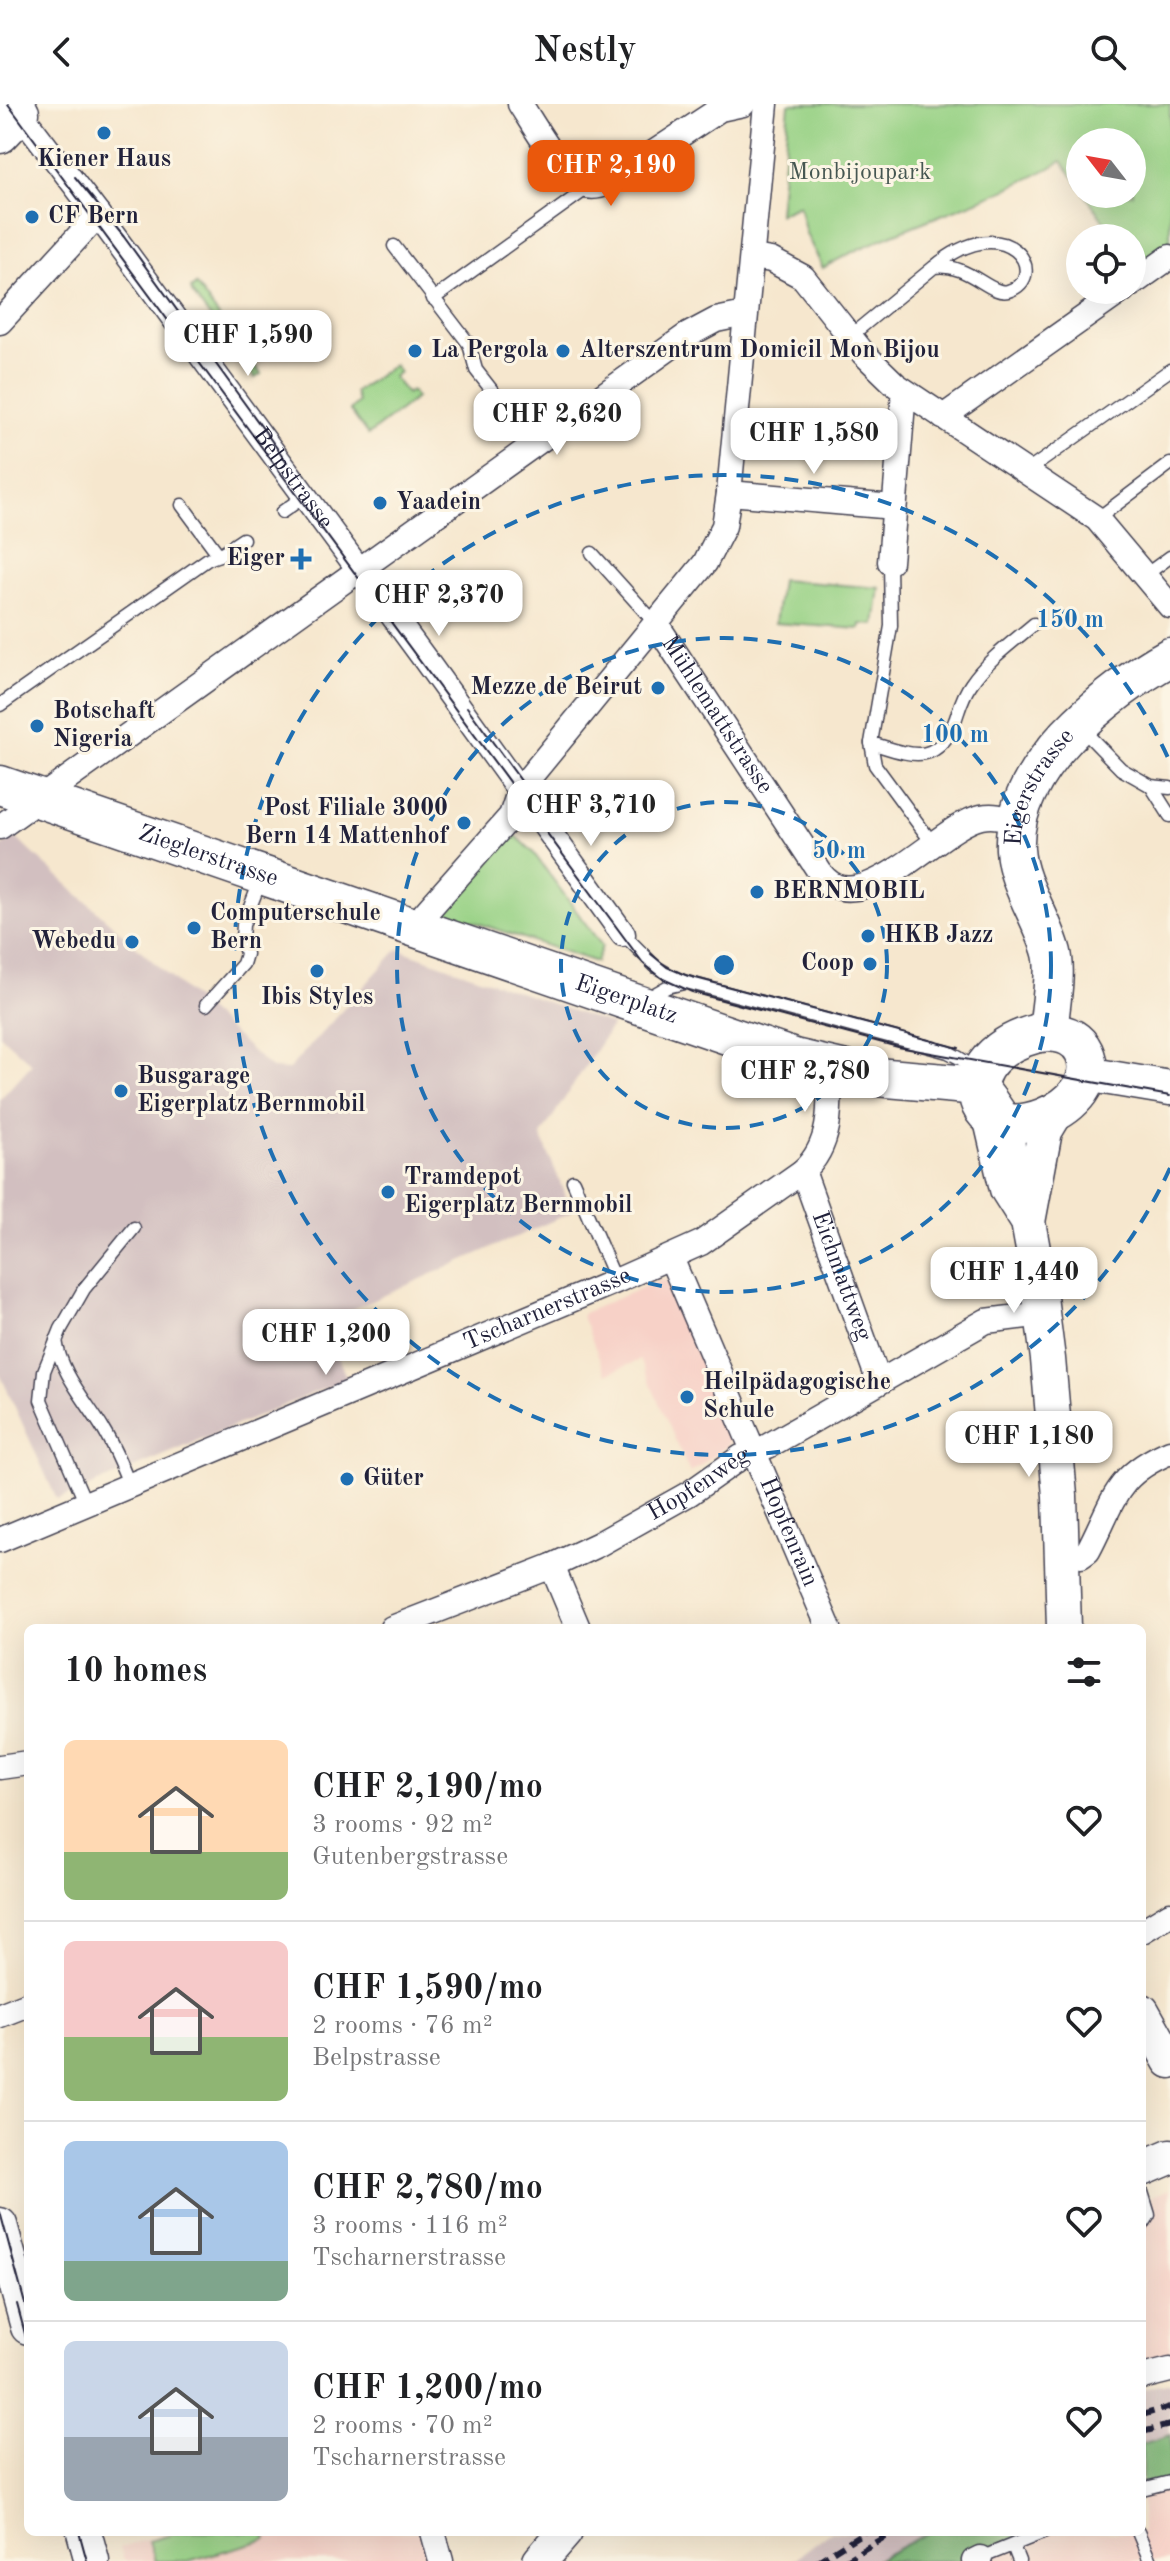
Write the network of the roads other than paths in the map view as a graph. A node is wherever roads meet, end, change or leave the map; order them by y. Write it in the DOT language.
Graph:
graph roads {
  1 [pos="520,104"];
  2 [pos="743,104"];
  3 [pos="766,104"];
  4 [pos="17,114"];
  5 [pos="589,187"];
  6 [pos="98,215"];
  7 [pos="394,246"];
  8 [pos="753,257"];
  9 [pos="1170,257"];
  10 [pos="934,267"];
  11 [pos="1146,274"];
  12 [pos="433,299"];
  13 [pos="1103,304"];
  14 [pos="745,314"];
  15 [pos="0,322"];
  16 [pos="849,337"];
  17 [pos="1170,370"];
  18 [pos="904,391"];
  19 [pos="943,417"];
  20 [pos="534,444"];
  21 [pos="1170,464"];
  22 [pos="1026,472"];
  23 [pos="729,493"];
  24 [pos="305,496"];
  25 [pos="182,505"];
  26 [pos="894,507"];
  27 [pos="282,512"];
  28 [pos="1097,519"];
  29 [pos="243,539"];
  30 [pos="592,553"];
  31 [pos="219,555"];
  32 [pos="1170,557"];
  33 [pos="890,562"];
  34 [pos="359,569"];
  35 [pos="1144,576"];
  36 [pos="1170,606"];
  37 [pos="1034,624"];
  38 [pos="657,625"];
  39 [pos="1164,659"];
  40 [pos="0,705"];
  41 [pos="1079,725"];
  42 [pos="871,743"];
  43 [pos="0,785"];
  44 [pos="1151,786"];
  45 [pos="1170,788"];
  46 [pos="520,789"];
  47 [pos="39,799"];
  48 [pos="1170,816"];
  49 [pos="1018,822"];
  50 [pos="0,827"];
  51 [pos="933,844"];
  52 [pos="262,876"];
  53 [pos="412,928"];
  54 [pos="623,934"];
  55 [pos="463,945"];
  56 [pos="687,983"];
  57 [pos="206,1005"];
  58 [pos="637,1005"];
  59 [pos="1048,1032"];
  60 [pos="829,1067"];
  61 [pos="1086,1074"];
  62 [pos="1170,1088"];
  63 [pos="992,1100"];
  64 [pos="1057,1111"];
  65 [pos="803,1171"];
  66 [pos="573,1181"];
  67 [pos="1028,1222"];
  68 [pos="134,1228"];
  69 [pos="671,1258"];
  70 [pos="616,1281"];
  71 [pos="1043,1314"];
  72 [pos="56,1339"];
  73 [pos="879,1382"];
  74 [pos="753,1452"];
  75 [pos="1170,1452"];
  76 [pos="130,1486"];
  77 [pos="86,1504"];
  78 [pos="0,1540"];
  79 [pos="1062,1553"];
  80 [pos="552,1566"];
  81 [pos="440,1619"];
  82 [pos="413,1624"];
  83 [pos="576,1624"];
  84 [pos="827,1624"];
  85 [pos="1064,1624"];
  86 [pos="24,1764"];
  87 [pos="0,1767"];
  88 [pos="1170,1914"];
  89 [pos="1146,1929"];
  90 [pos="24,2006"];
  91 [pos="0,2015"];
  92 [pos="1146,2018"];
  93 [pos="1170,2061"];
  94 [pos="1170,2157"];
  95 [pos="1146,2167"];
  96 [pos="0,2225"];
  97 [pos="20,2312"];
  98 [pos="1170,2370"];
  99 [pos="1146,2376"];
  100 [pos="1170,2482"];
  101 [pos="1146,2488"];
  102 [pos="85,2536"];
  103 [pos="434,2536"];
  104 [pos="562,2536"];
  105 [pos="1036,2536"];
  106 [pos="1140,2536"];
  107 [pos="1013,2546"];
  108 [pos="978,2560"];
  109 [pos="92,2561"];
  110 [pos="441,2561"];
  111 [pos="540,2561"];
  112 [pos="1019,2561"];
  113 [pos="1150,2561"];
  1 -- 5 [label="street"];
  2 -- 5 [label="street"];
  3 -- 8 [label="street, Mühlemattstrasse"];
  4 -- 6 [label="street, Belpstrasse"];
  5 -- 12 [label="lane"];
  6 -- 15 [label="street"];
  6 -- 24 [label="street, Belpstrasse"];
  7 -- 12 [label="lane"];
  8 -- 14 [label="street, Mühlemattstrasse"];
  8 -- 16 [label="street"];
  9 -- 11 [label="street"];
  10 -- 10 [label="lane"];
  10 -- 16 [label="lane"];
  12 -- 20 [label="lane"];
  13 -- 19 [label="street"];
  14 -- 20 [label="street"];
  14 -- 23 [label="street, Mühlemattstrasse"];
  16 -- 18 [label="street"];
  17 -- 22 [label="lane"];
  18 -- 19 [label="street"];
  18 -- 26 [label="street"];
  19 -- 22 [label="street"];
  20 -- 34 [label="street"];
  21 -- 28 [label="lane"];
  22 -- 28 [label="street"];
  23 -- 26 [label="street"];
  23 -- 38 [label="street, Mühlemattstrasse"];
  24 -- 27 [label="lane"];
  24 -- 34 [label="street, Belpstrasse"];
  25 -- 31 [label="lane"];
  26 -- 33 [label="street"];
  28 -- 35 [label="street"];
  29 -- 31 [label="lane"];
  30 -- 38 [label="lane"];
  31 -- 40 [label="lane"];
  32 -- 35 [label="lane"];
  33 -- 42 [label="lane"];
  34 -- 46 [label="street, Belpstrasse"];
  34 -- 47 [label="street"];
  35 -- 36 [label="street"];
  37 -- 42 [label="lane"];
  38 -- 46 [label="street"];
  38 -- 51 [label="street, Mühlemattstrasse"];
  39 -- 41 [label="main road, Eigerstrasse"];
  41 -- 44 [label="lane"];
  41 -- 49 [label="main road, Eigerstrasse"];
  42 -- 51 [label="lane"];
  43 -- 47 [label="main road, Zieglerstrasse"];
  44 -- 45 [label="lane"];
  44 -- 48 [label="lane"];
  46 -- 53 [label="street"];
  46 -- 54 [label="street, Belpstrasse"];
  47 -- 50 [label="street"];
  47 -- 52 [label="main road, Zieglerstrasse"];
  49 -- 51 [label="street, Mühlemattstrasse"];
  49 -- 59 [label="main road, Eigerstrasse"];
  52 -- 53 [label="main road, Zieglerstrasse"];
  52 -- 57 [label="lane"];
  53 -- 55 [label="main road, Zieglerstrasse"];
  54 -- 56 [label="lane"];
  55 -- 58 [label="main road, Eigerplatz"];
  56 -- 58 [label="lane"];
  56 -- 63 [label="lane"];
  58 -- 60 [label="main road, Eigerplatz"];
  59 -- 61 [label="main road"];
  59 -- 63 [label="main road"];
  60 -- 63 [label="main road, Eigerplatz"];
  60 -- 65 [label="street, Tscharnerstrasse"];
  61 -- 62 [label="main road"];
  61 -- 64 [label="main road"];
  63 -- 64 [label="main road"];
  63 -- 67 [label="main road"];
  64 -- 67 [label="main road"];
  65 -- 69 [label="street, Tscharnerstrasse"];
  65 -- 73 [label="street, Eichmattweg"];
  66 -- 70 [label="lane"];
  67 -- 71 [label="main road"];
  68 -- 72 [label="lane"];
  69 -- 70 [label="street, Tscharnerstrasse"];
  69 -- 74 [label="street, Hopfenrain"];
  70 -- 76 [label="street, Tscharnerstrasse"];
  71 -- 73 [label="street, Hopfenweg"];
  71 -- 79 [label="main road"];
  72 -- 76 [label="lane"];
  72 -- 77 [label="lane"];
  73 -- 74 [label="street, Hopfenweg"];
  74 -- 80 [label="street, Hopfenweg"];
  74 -- 84 [label="street, Hopfenrain"];
  75 -- 79 [label="street"];
  76 -- 77 [label="street, Tscharnerstrasse"];
  77 -- 78 [label="street, Tscharnerstrasse"];
  79 -- 85 [label="main road"];
  80 -- 81 [label="street, Hopfenweg"];
  80 -- 83 [label="street"];
  81 -- 82 [label="street, Hopfenweg"];
  86 -- 87 [label="street"];
  88 -- 89 [label="street"];
  90 -- 91 [label="street"];
  92 -- 93 [label="main road"];
  94 -- 95 [label="main road"];
  96 -- 97 [label="main road"];
  98 -- 99 [label="street"];
  100 -- 101 [label="lane"];
  102 -- 109 [label="main road"];
  103 -- 110 [label="street"];
  104 -- 111 [label="main road"];
  105 -- 107 [label="lane"];
  106 -- 113 [label="lane"];
  107 -- 108 [label="lane"];
  107 -- 112 [label="lane"];
}
